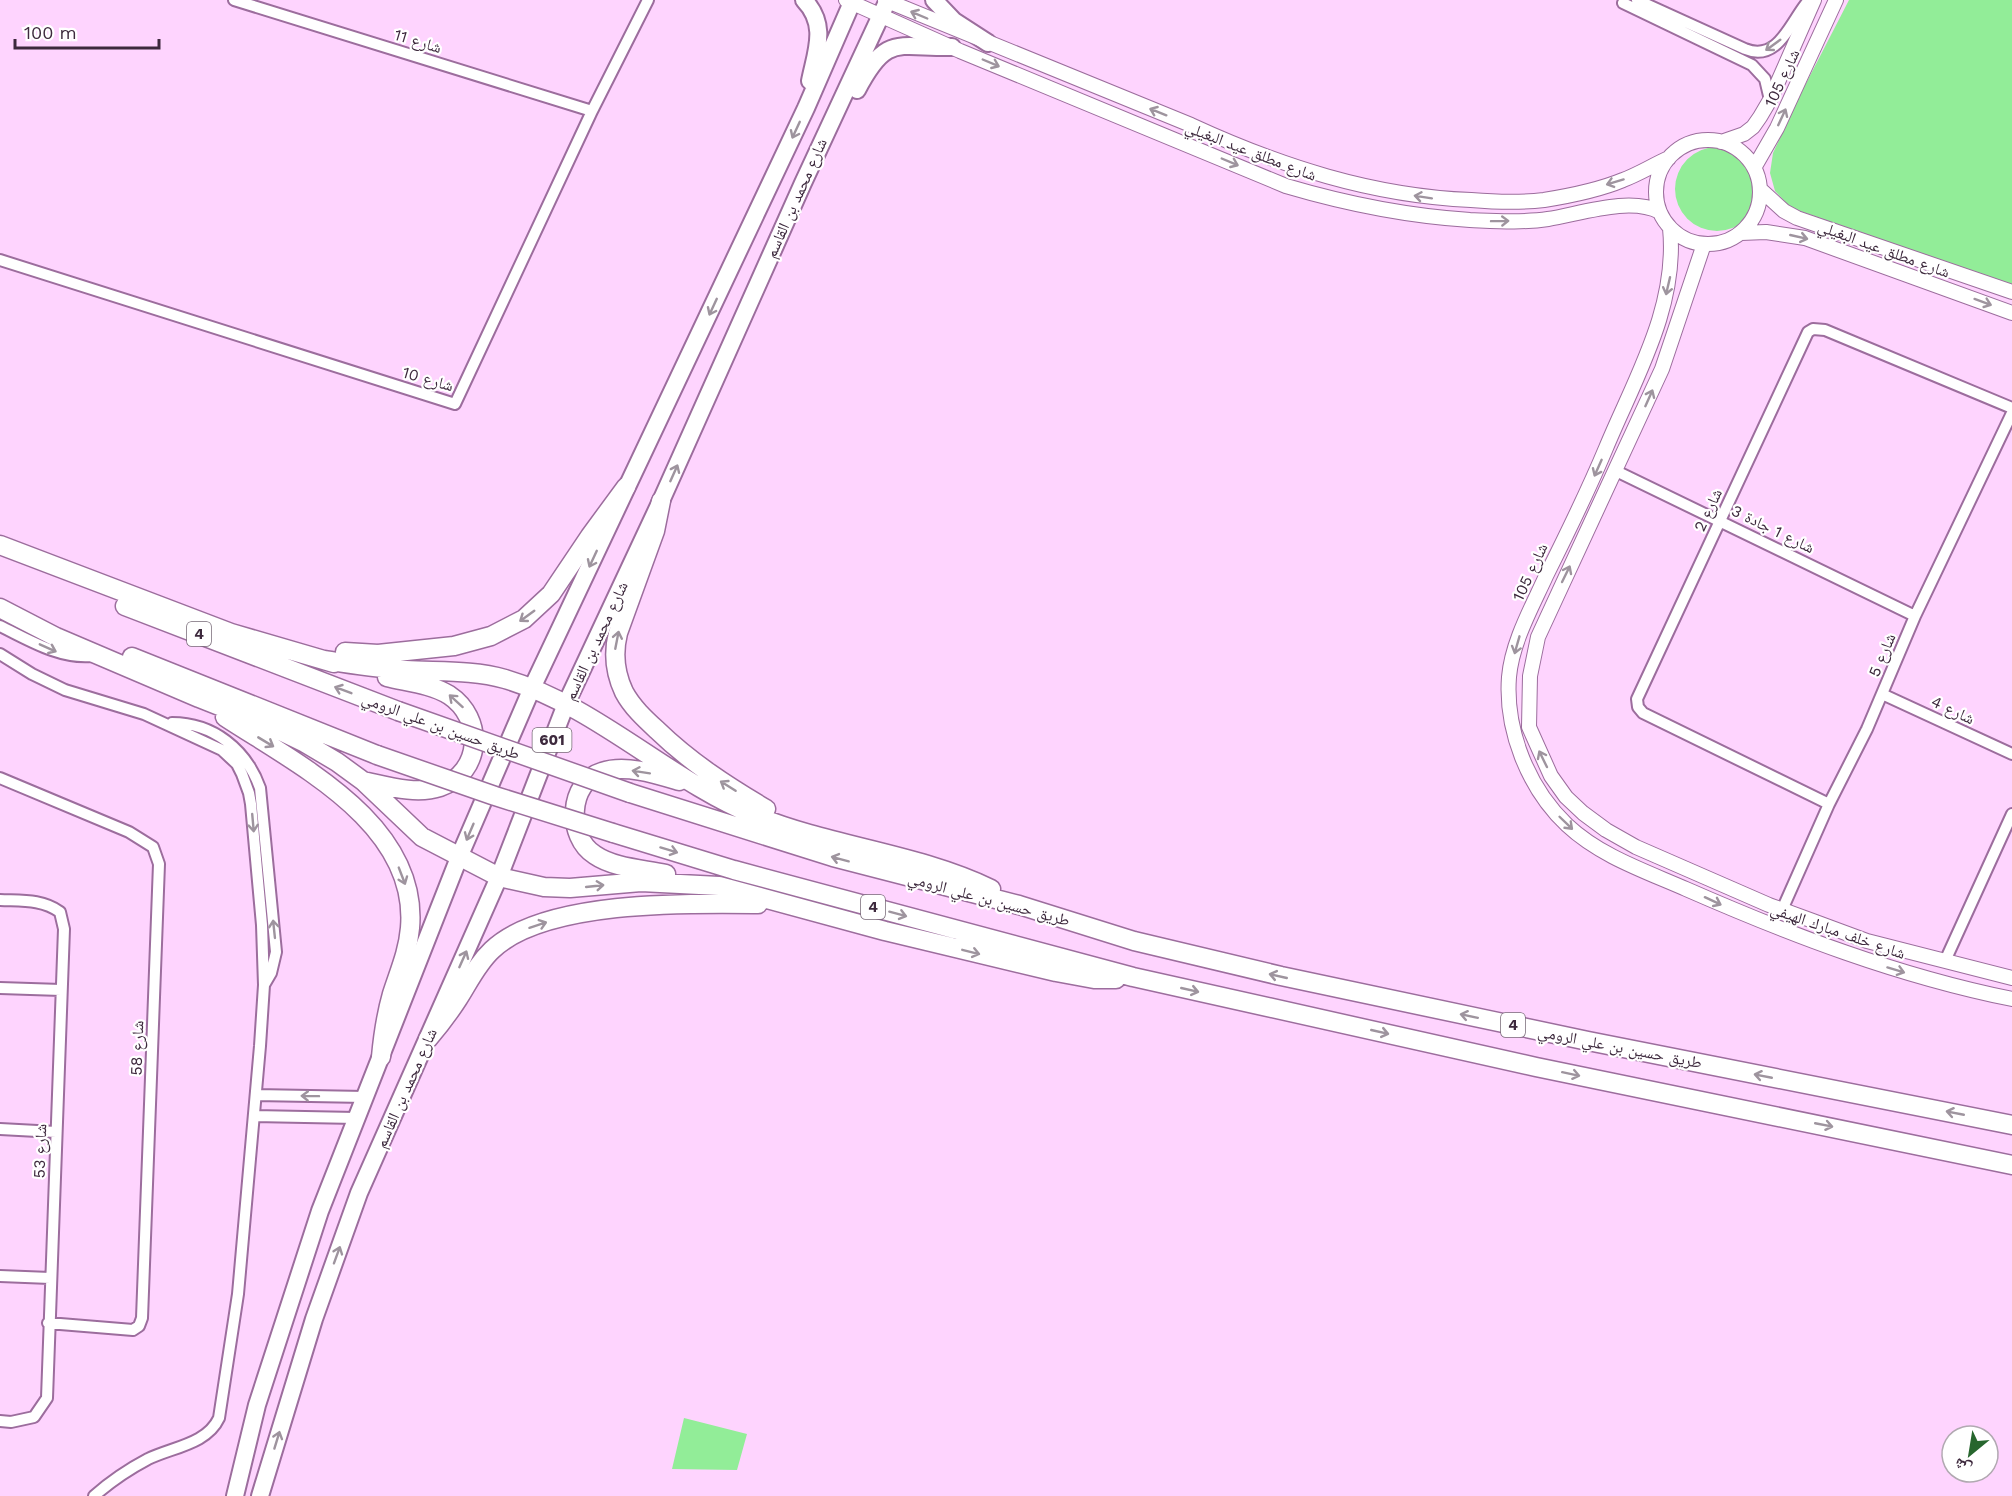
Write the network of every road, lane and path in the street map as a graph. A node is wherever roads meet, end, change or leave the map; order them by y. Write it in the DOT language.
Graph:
graph roads {
  1 [pos="234,0"];
  2 [pos="648,0"];
  3 [pos="804,0"];
  4 [pos="934,0"];
  5 [pos="1637,0"];
  6 [pos="1809,0"];
  7 [pos="1815,0"];
  8 [pos="1836,0"];
  9 [pos="850,1"];
  10 [pos="1623,3"];
  11 [pos="885,4"];
  12 [pos="988,44"];
  13 [pos="952,47"];
  14 [pos="1770,100"];
  15 [pos="806,108"];
  16 [pos="592,111"];
  17 [pos="1173,139"];
  18 [pos="1721,142"];
  19 [pos="1268,157"];
  20 [pos="1669,158"];
  21 [pos="1754,168"];
  22 [pos="1761,190"];
  23 [pos="1660,212"];
  24 [pos="1670,228"];
  25 [pos="1741,233"];
  26 [pos="1704,244"];
  27 [pos="774,247"];
  28 [pos="0,260"];
  29 [pos="2012,292"];
  30 [pos="2012,313"];
  31 [pos="2012,408"];
  32 [pos="2012,413"];
  33 [pos="1616,471"];
  34 [pos="626,488"];
  35 [pos="661,501"];
  36 [pos="1720,520"];
  37 [pos="0,545"];
  38 [pos="0,557"];
  39 [pos="1535,600"];
  40 [pos="0,603"];
  41 [pos="1551,607"];
  42 [pos="0,608"];
  43 [pos="1915,616"];
  44 [pos="0,626"];
  45 [pos="231,633"];
  46 [pos="0,654"];
  47 [pos="99,656"];
  48 [pos="324,660"];
  49 [pos="532,688"];
  50 [pos="1882,694"];
  51 [pos="199,698"];
  52 [pos="566,704"];
  53 [pos="2012,754"];
  54 [pos="0,778"];
  55 [pos="363,781"];
  56 [pos="698,786"];
  57 [pos="1829,804"];
  58 [pos="2011,819"];
  59 [pos="815,836"];
  60 [pos="460,855"];
  61 [pos="1666,859"];
  62 [pos="499,877"];
  63 [pos="1660,878"];
  64 [pos="719,886"];
  65 [pos="0,900"];
  66 [pos="792,905"];
  67 [pos="1019,905"];
  68 [pos="1782,910"];
  69 [pos="1945,961"];
  70 [pos="1133,977"];
  71 [pos="2012,978"];
  72 [pos="0,988"];
  73 [pos="61,990"];
  74 [pos="2012,999"];
  75 [pos="428,1039"];
  76 [pos="381,1057"];
  77 [pos="256,1095"];
  78 [pos="365,1097"];
  79 [pos="254,1116"];
  80 [pos="356,1118"];
  81 [pos="2012,1125"];
  82 [pos="0,1130"];
  83 [pos="56,1132"];
  84 [pos="2012,1165"];
  85 [pos="0,1275"];
  86 [pos="50,1278"];
  87 [pos="48,1323"];
  88 [pos="0,1421"];
  89 [pos="241,1469"];
  90 [pos="94,1496"];
  91 [pos="226,1496"];
  92 [pos="235,1496"];
  93 [pos="260,1496"];
  1 -- 16 [label="street, شارع 11"];
  2 -- 16 [label="street, شارع 10"];
  3 -- 15 [label="main road"];
  4 -- 12 [label="main road"];
  6 -- 5 [label="street, one-way"];
  7 -- 14 [label="street, شارع 105"];
  21 -- 8 [label="street, شارع 105, one-way"];
  9 -- 11 [label="street, شارع مطلق عيد البغيلي"];
  9 -- 15 [label="main road, شارع محمد بن القاسم / 601"];
  10 -- 14 [label="street"];
  12 -- 11 [label="street, شارع مطلق عيد البغيلي, one-way"];
  11 -- 13 [label="street, شارع مطلق عيد البغيلي"];
  11 -- 27 [label="main road, شارع محمد بن القاسم / 601"];
  19 -- 12 [label="street, شارع مطلق عيد البغيلي, one-way"];
  13 -- 17 [label="street, شارع مطلق عيد البغيلي, one-way"];
  13 -- 27 [label="main road"];
  14 -- 18 [label="street, شارع 105"];
  15 -- 34 [label="main road, شارع محمد بن القاسم / 601, one-way"];
  16 -- 28 [label="street, شارع 10"];
  17 -- 19 [label="street"];
  17 -- 23 [label="street, شارع مطلق عيد البغيلي, one-way"];
  18 -- 20 [label="street"];
  18 -- 21 [label="street"];
  20 -- 19 [label="street, شارع مطلق عيد البغيلي, one-way"];
  20 -- 23 [label="street"];
  21 -- 22 [label="street"];
  22 -- 25 [label="street"];
  22 -- 29 [label="street, شارع مطلق عيد البغيلي"];
  23 -- 24 [label="street"];
  24 -- 26 [label="street"];
  24 -- 39 [label="street, شارع 105, one-way"];
  25 -- 26 [label="street"];
  25 -- 30 [label="street, شارع مطلق عيد البغيلي, one-way"];
  33 -- 26 [label="street, شارع 105, one-way"];
  35 -- 27 [label="main road, شارع محمد بن القاسم / 601, one-way"];
  31 -- 36 [label="street, شارع 2"];
  32 -- 43 [label="street, شارع 5"];
  33 -- 36 [label="street, شارع 1 جادة 3"];
  41 -- 33 [label="street, شارع 105, one-way"];
  34 -- 45 [label="highway, one-way"];
  34 -- 49 [label="main road, شارع محمد بن القاسم / 601, one-way"];
  35 -- 52 [label="main road, شارع محمد بن القاسم / 601"];
  59 -- 35 [label="highway, one-way"];
  36 -- 43 [label="street, شارع 1 جادة 3"];
  36 -- 57 [label="street, شارع 2"];
  37 -- 45 [label="highway"];
  67 -- 38 [label="highway, طريق حسين بن علي الرومي / 4, one-way, bridge"];
  39 -- 41 [label="street"];
  39 -- 63 [label="street, شارع 105, one-way"];
  40 -- 70 [label="highway, 4, one-way, bridge"];
  61 -- 41 [label="street, شارع 105, one-way"];
  42 -- 47 [label="highway"];
  43 -- 50 [label="street, شارع 5"];
  44 -- 47 [label="street, one-way"];
  45 -- 48 [label="highway"];
  46 -- 77 [label="street"];
  47 -- 51 [label="highway"];
  48 -- 49 [label="highway"];
  55 -- 48 [label="highway, one-way"];
  49 -- 52 [label="highway"];
  49 -- 60 [label="main road, شارع محمد بن القاسم / 601, one-way"];
  50 -- 53 [label="street, شارع 4"];
  50 -- 57 [label="street, شارع 5"];
  51 -- 55 [label="highway"];
  51 -- 76 [label="highway, one-way"];
  52 -- 56 [label="highway"];
  52 -- 62 [label="main road, شارع محمد بن القاسم / 601"];
  54 -- 87 [label="street, شارع 58"];
  55 -- 60 [label="highway"];
  56 -- 59 [label="highway"];
  56 -- 64 [label="highway, one-way"];
  57 -- 68 [label="street, شارع 5"];
  58 -- 69 [label="street"];
  59 -- 67 [label="highway"];
  60 -- 62 [label="highway"];
  60 -- 76 [label="main road, شارع محمد بن القاسم / 601"];
  61 -- 63 [label="street"];
  61 -- 68 [label="street, شارع خلف مبارك الهيفي"];
  62 -- 64 [label="highway, one-way"];
  75 -- 62 [label="main road, شارع محمد بن القاسم / 601, one-way"];
  63 -- 74 [label="street, شارع خلف مبارك الهيفي, one-way"];
  64 -- 66 [label="highway"];
  65 -- 73 [label="street, شارع 53"];
  66 -- 70 [label="highway, one-way"];
  75 -- 66 [label="highway, one-way"];
  81 -- 67 [label="highway, طريق حسين بن علي الرومي / 4, one-way"];
  68 -- 69 [label="street, شارع خلف مبارك الهيفي"];
  69 -- 71 [label="street, شارع خلف مبارك الهيفي"];
  70 -- 84 [label="highway, 4, one-way"];
  72 -- 73 [label="street"];
  73 -- 83 [label="street, شارع 53"];
  93 -- 75 [label="main road, شارع محمد بن القاسم / 601, one-way"];
  76 -- 78 [label="main road, شارع محمد بن القاسم / 601"];
  78 -- 77 [label="street, one-way"];
  77 -- 79 [label="street"];
  78 -- 80 [label="main road, شارع محمد بن القاسم / 601"];
  79 -- 80 [label="street"];
  79 -- 90 [label="street"];
  80 -- 89 [label="main road, شارع محمد بن القاسم / 601"];
  82 -- 83 [label="street"];
  83 -- 86 [label="street, شارع 53"];
  85 -- 86 [label="street"];
  86 -- 87 [label="street, شارع 53"];
  87 -- 88 [label="street, شارع 53"];
  89 -- 91 [label="main road"];
  89 -- 92 [label="main road, شارع محمد بن القاسم / 601"];
}
